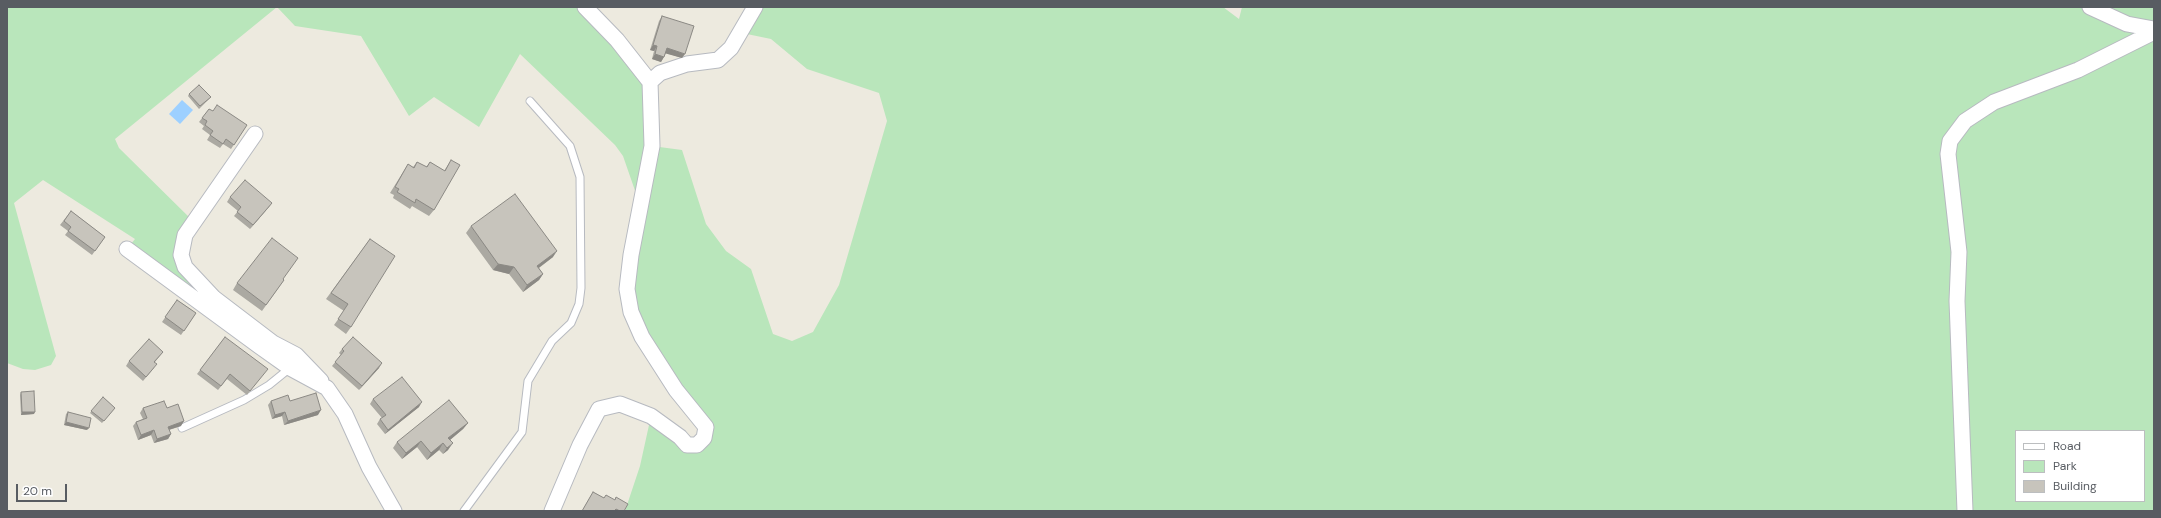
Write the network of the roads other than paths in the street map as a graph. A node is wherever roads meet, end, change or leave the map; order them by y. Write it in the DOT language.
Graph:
graph roads {
  1 [pos="585,7"];
  2 [pos="755,7"];
  3 [pos="2090,7"];
  4 [pos="2154,30"];
  5 [pos="650,82"];
  6 [pos="530,101"];
  7 [pos="255,134"];
  8 [pos="128,250"];
  9 [pos="290,368"];
  10 [pos="326,388"];
  11 [pos="182,428"];
  12 [pos="394,511"];
  13 [pos="464,511"];
  14 [pos="552,511"];
  15 [pos="1965,511"];
  1 -- 5 [label="street"];
  2 -- 5 [label="street"];
  3 -- 4 [label="street"];
  4 -- 15 [label="street"];
  5 -- 14 [label="street"];
  6 -- 13 [label="lane"];
  7 -- 10 [label="street"];
  8 -- 9 [label="street"];
  9 -- 10 [label="street"];
  9 -- 11 [label="lane"];
  10 -- 12 [label="street"];
}
